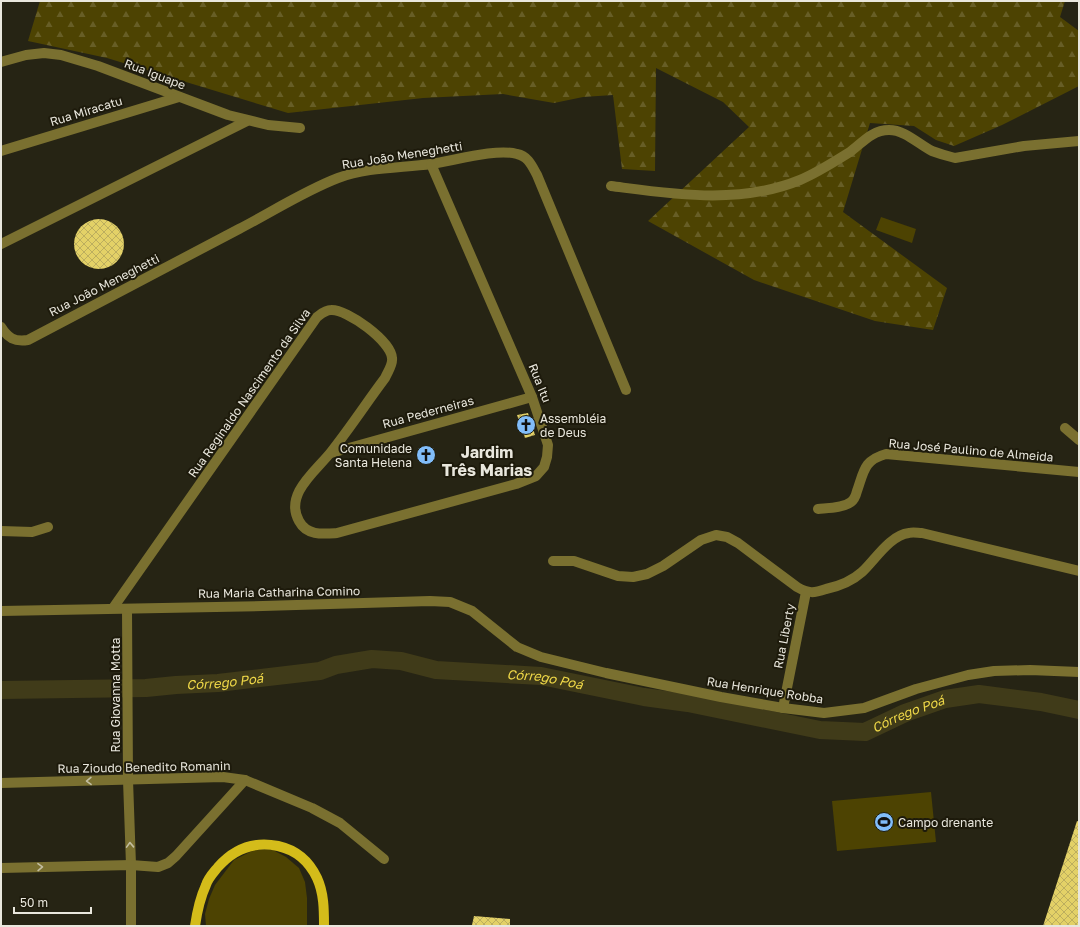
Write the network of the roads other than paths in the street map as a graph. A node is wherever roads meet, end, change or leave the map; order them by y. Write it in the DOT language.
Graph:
graph roads {
  1 [pos="1,62"];
  2 [pos="179,97"];
  3 [pos="247,121"];
  4 [pos="300,128"];
  5 [pos="1079,141"];
  6 [pos="1,151"];
  7 [pos="431,164"];
  8 [pos="611,186"];
  9 [pos="1,244"];
  10 [pos="1,327"];
  11 [pos="626,390"];
  12 [pos="532,397"];
  13 [pos="1065,428"];
  14 [pos="1079,440"];
  15 [pos="331,453"];
  16 [pos="1079,472"];
  17 [pos="295,503"];
  18 [pos="818,509"];
  19 [pos="48,527"];
  20 [pos="1,531"];
  21 [pos="552,561"];
  22 [pos="1079,571"];
  23 [pos="806,592"];
  24 [pos="113,608"];
  25 [pos="128,609"];
  26 [pos="1,611"];
  27 [pos="541,657"];
  28 [pos="1079,672"];
  29 [pos="783,708"];
  30 [pos="128,780"];
  31 [pos="245,780"];
  32 [pos="1,783"];
  33 [pos="384,859"];
  34 [pos="131,865"];
  35 [pos="1,868"];
  36 [pos="131,926"];
  37 [pos="195,926"];
  38 [pos="324,926"];
  1 -- 2 [label="street, Rua Iguape"];
  2 -- 3 [label="street, Rua Iguape"];
  2 -- 6 [label="street, Rua Miracatu"];
  3 -- 4 [label="street, Rua Iguape"];
  3 -- 9 [label="street"];
  5 -- 8 [label="street"];
  7 -- 10 [label="street, Rua João Meneghetti"];
  7 -- 11 [label="street, Rua João Meneghetti"];
  7 -- 12 [label="street, Rua Itu"];
  12 -- 15 [label="street, Rua Pederneiras"];
  12 -- 17 [label="street, Rua Itu"];
  13 -- 14 [label="street"];
  15 -- 17 [label="street, Rua Reginaldo Nascimento da Silva"];
  15 -- 24 [label="street, Rua Reginaldo Nascimento da Silva"];
  16 -- 18 [label="street, Rua José Paulino de Almeida"];
  19 -- 20 [label="street"];
  21 -- 23 [label="street"];
  22 -- 23 [label="street"];
  23 -- 29 [label="street, Rua Liberty"];
  24 -- 25 [label="street, Rua Maria Catharina Comino"];
  24 -- 26 [label="street, Rua Maria Catharina Comino"];
  25 -- 27 [label="street, Rua Maria Catharina Comino"];
  25 -- 30 [label="street, Rua Giovanna Motta"];
  27 -- 29 [label="street, Rua Henrique Robba"];
  28 -- 29 [label="street, Rua Henrique Robba"];
  30 -- 31 [label="street, Rua Zioudo Benedito Romanin"];
  30 -- 32 [label="street, Rua Zioudo Benedito Romanin, one-way"];
  34 -- 30 [label="street, Rua Giovanna Motta, one-way"];
  31 -- 33 [label="street, Rua Zioudo Benedito Romanin"];
  31 -- 34 [label="street"];
  35 -- 34 [label="street, one-way"];
  34 -- 36 [label="street, Rua Giovanna Motta"];
  37 -- 38 [label="main road"];
}
